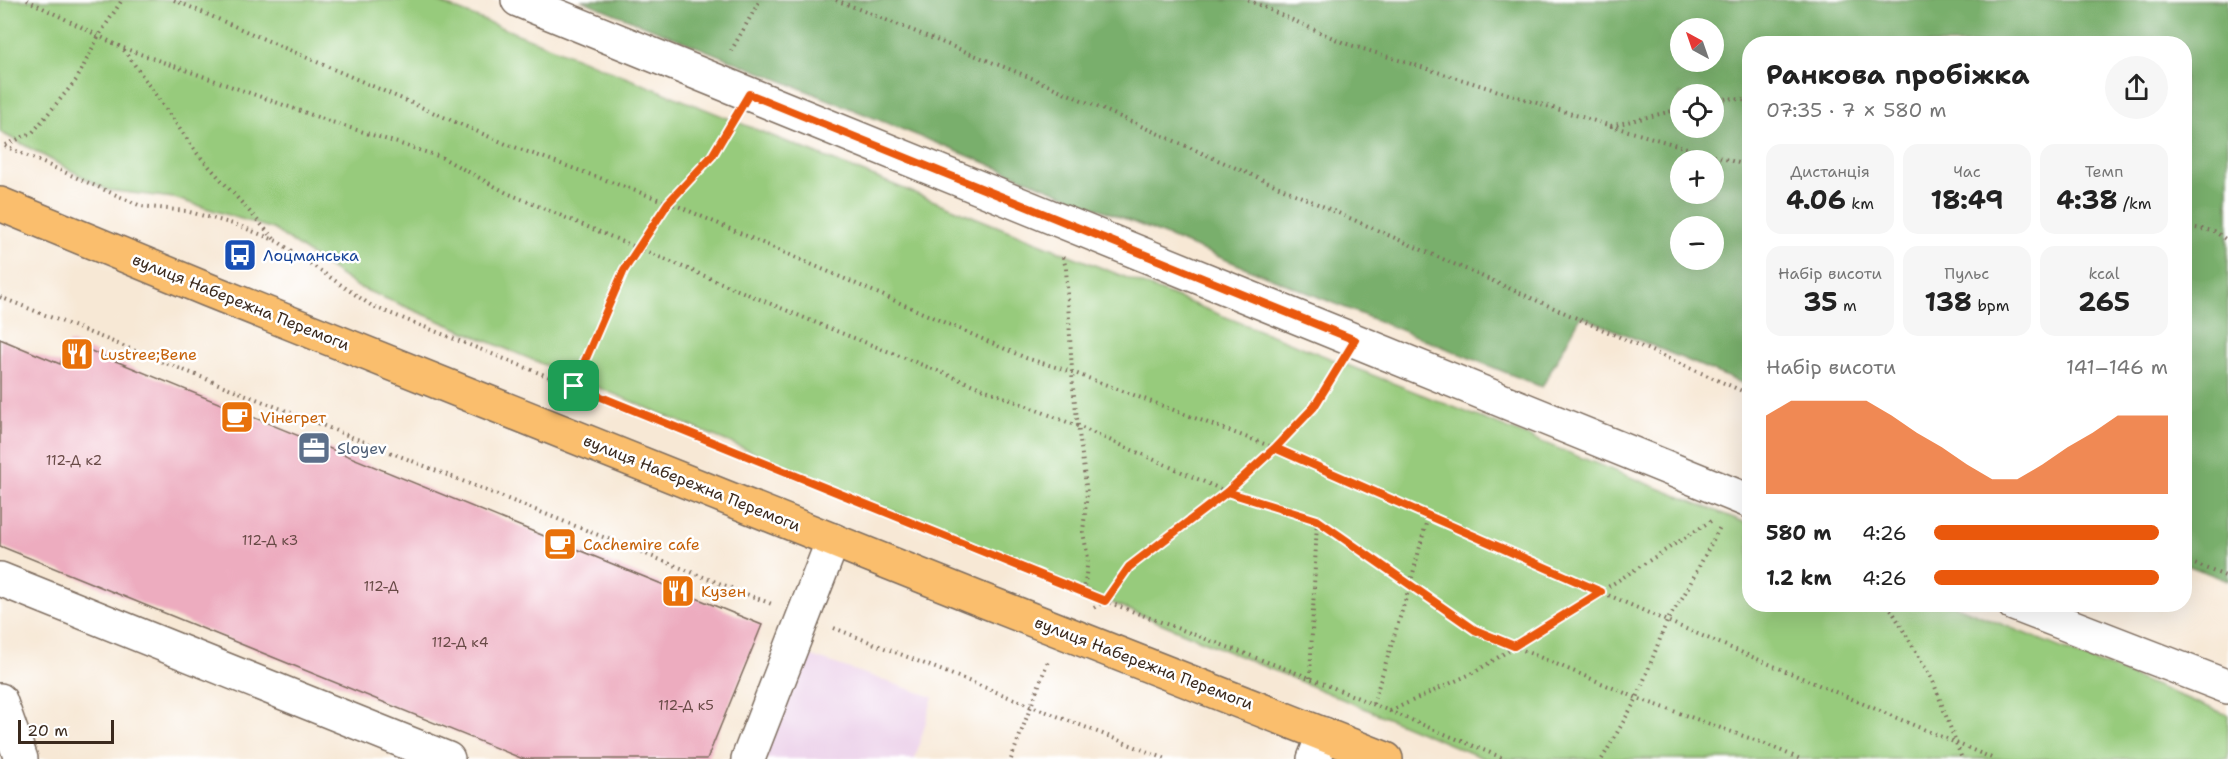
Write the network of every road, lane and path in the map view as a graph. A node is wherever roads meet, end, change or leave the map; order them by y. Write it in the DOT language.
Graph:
graph roads {
  1 [pos="27,0"];
  2 [pos="122,0"];
  3 [pos="174,0"];
  4 [pos="518,0"];
  5 [pos="760,0"];
  6 [pos="836,0"];
  7 [pos="1248,0"];
  8 [pos="98,38"];
  9 [pos="123,48"];
  10 [pos="714,80"];
  11 [pos="749,94"];
  12 [pos="1724,99"];
  13 [pos="1742,100"];
  14 [pos="1670,111"];
  15 [pos="1611,126"];
  16 [pos="1742,164"];
  17 [pos="668,203"];
  18 [pos="0,204"];
  19 [pos="1053,218"];
  20 [pos="2192,227"];
  21 [pos="277,241"];
  22 [pos="2228,241"];
  23 [pos="639,249"];
  24 [pos="0,297"];
  25 [pos="1355,340"];
  26 [pos="1072,372"];
  27 [pos="574,386"];
  28 [pos="1742,391"];
  29 [pos="1080,427"];
  30 [pos="1275,448"];
  31 [pos="1227,492"];
  32 [pos="1738,501"];
  33 [pos="1428,516"];
  34 [pos="1317,520"];
  35 [pos="832,540"];
  36 [pos="2192,563"];
  37 [pos="2228,577"];
  38 [pos="0,579"];
  39 [pos="1410,585"];
  40 [pos="1084,592"];
  41 [pos="1601,592"];
  42 [pos="1105,601"];
  43 [pos="1893,612"];
  44 [pos="2035,612"];
  45 [pos="803,616"];
  46 [pos="1667,621"];
  47 [pos="1060,630"];
  48 [pos="1514,646"];
  49 [pos="1310,678"];
  50 [pos="2228,687"];
  51 [pos="1637,698"];
  52 [pos="1373,704"];
  53 [pos="1031,706"];
  54 [pos="1390,712"];
  55 [pos="3,720"];
  56 [pos="1957,743"];
  57 [pos="1319,746"];
  58 [pos="21,759"];
  59 [pos="448,759"];
  60 [pos="748,759"];
  61 [pos="1011,759"];
  62 [pos="1166,759"];
  63 [pos="1386,759"];
  64 [pos="1505,759"];
  65 [pos="1602,759"];
  66 [pos="1800,759"];
  67 [pos="1962,759"];
  68 [pos="1994,759"];
  1 -- 8 [label="path"];
  2 -- 8 [label="path"];
  3 -- 17 [label="path"];
  4 -- 10 [label="street"];
  5 -- 10 [label="path"];
  6 -- 28 [label="path"];
  7 -- 15 [label="path"];
  8 -- 9 [label="path"];
  8 -- 21 [label="path"];
  9 -- 21 [label="path"];
  9 -- 23 [label="path"];
  10 -- 11 [label="street"];
  11 -- 17 [label="path"];
  11 -- 19 [label="street"];
  12 -- 13 [label="path"];
  14 -- 15 [label="path"];
  15 -- 16 [label="path"];
  17 -- 23 [label="path"];
  17 -- 26 [label="path"];
  18 -- 35 [label="main road, вулиця Набережна Перемоги"];
  19 -- 25 [label="street"];
  19 -- 26 [label="path"];
  20 -- 22 [label="path"];
  21 -- 27 [label="path"];
  23 -- 27 [label="path"];
  23 -- 29 [label="path"];
  24 -- 45 [label="path"];
  25 -- 30 [label="path"];
  25 -- 32 [label="street"];
  26 -- 29 [label="path"];
  26 -- 30 [label="path"];
  27 -- 40 [label="path"];
  29 -- 31 [label="path"];
  29 -- 40 [label="path"];
  30 -- 31 [label="path"];
  30 -- 33 [label="path"];
  31 -- 34 [label="path"];
  31 -- 42 [label="path"];
  32 -- 41 [label="path"];
  32 -- 46 [label="path"];
  33 -- 39 [label="path"];
  33 -- 41 [label="path"];
  34 -- 39 [label="path"];
  34 -- 49 [label="path"];
  35 -- 45 [label="street"];
  35 -- 47 [label="main road, вулиця Набережна Перемоги"];
  36 -- 37 [label="path"];
  38 -- 59 [label="street"];
  39 -- 48 [label="path"];
  39 -- 52 [label="path"];
  40 -- 42 [label="path"];
  41 -- 46 [label="path"];
  41 -- 48 [label="path"];
  42 -- 47 [label="path"];
  42 -- 49 [label="path"];
  43 -- 56 [label="path"];
  44 -- 50 [label="street"];
  45 -- 53 [label="path"];
  45 -- 60 [label="street"];
  46 -- 51 [label="path"];
  46 -- 56 [label="path"];
  47 -- 53 [label="path"];
  47 -- 57 [label="main road, вулиця Набережна Перемоги"];
  48 -- 51 [label="path"];
  48 -- 54 [label="path"];
  49 -- 52 [label="path"];
  51 -- 65 [label="path"];
  51 -- 66 [label="path"];
  52 -- 54 [label="path"];
  53 -- 61 [label="path"];
  53 -- 62 [label="path"];
  54 -- 64 [label="path"];
  55 -- 58 [label="street"];
  56 -- 67 [label="path"];
  56 -- 68 [label="path"];
  57 -- 63 [label="main road, вулиця Набережна Перемоги"];
}
